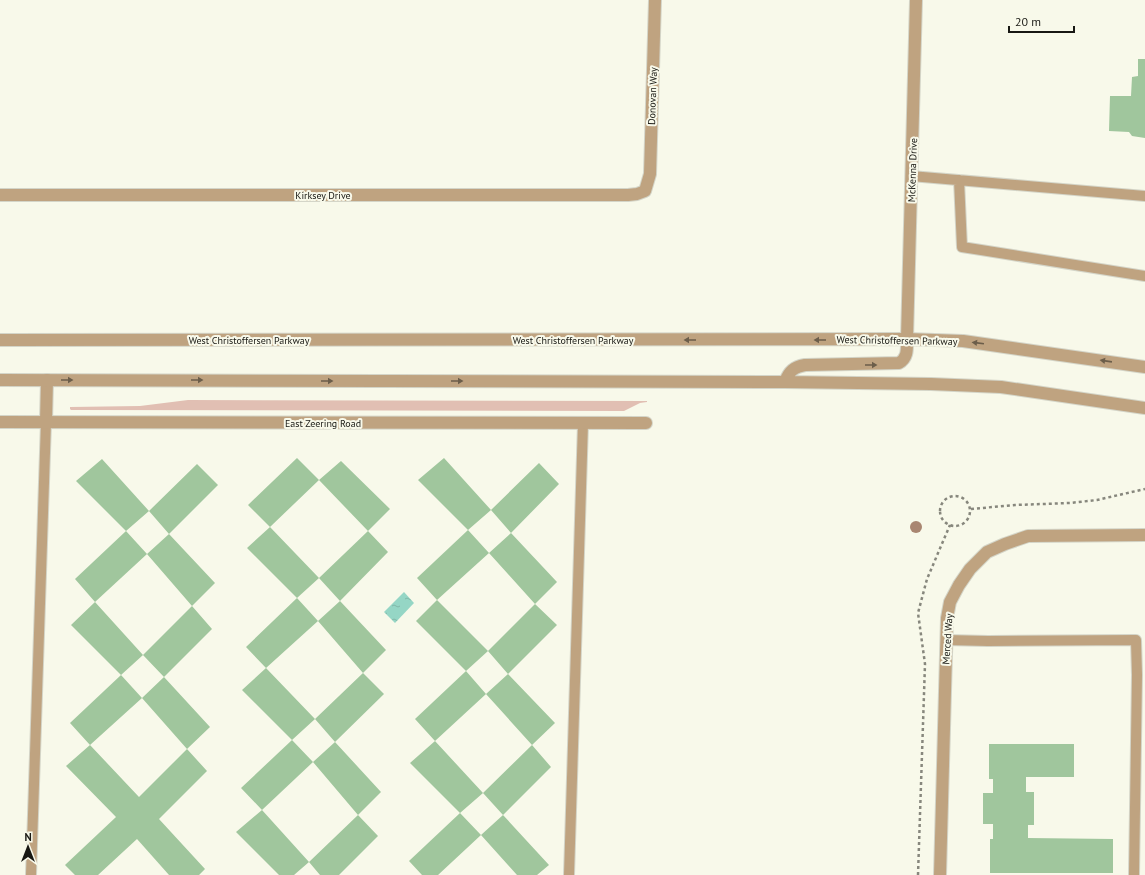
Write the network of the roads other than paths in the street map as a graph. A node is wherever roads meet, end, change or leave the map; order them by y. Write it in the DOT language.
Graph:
graph roads {
  1 [pos="655,0"];
  2 [pos="916,0"];
  3 [pos="911,176"];
  4 [pos="959,180"];
  5 [pos="645,191"];
  6 [pos="0,195"];
  7 [pos="1145,196"];
  8 [pos="1145,276"];
  9 [pos="0,340"];
  10 [pos="907,340"];
  11 [pos="1145,367"];
  12 [pos="0,380"];
  13 [pos="47,380"];
  14 [pos="785,382"];
  15 [pos="1145,408"];
  16 [pos="0,422"];
  17 [pos="46,422"];
  18 [pos="583,423"];
  19 [pos="646,423"];
  20 [pos="1145,535"];
  21 [pos="946,640"];
  22 [pos="1141,708"];
  23 [pos="31,875"];
  24 [pos="569,875"];
  25 [pos="940,875"];
  26 [pos="1134,875"];
  1 -- 5 [label="street, Donovan Way"];
  2 -- 3 [label="street, McKenna Drive"];
  3 -- 4 [label="lane"];
  3 -- 10 [label="street, McKenna Drive"];
  4 -- 7 [label="lane"];
  4 -- 8 [label="lane"];
  5 -- 6 [label="street, Kirksey Drive"];
  10 -- 9 [label="street, West Christoffersen Parkway, one-way"];
  11 -- 10 [label="street, West Christoffersen Parkway, one-way"];
  14 -- 10 [label="street, McKenna Drive, one-way"];
  12 -- 13 [label="street"];
  13 -- 14 [label="street, one-way"];
  13 -- 17 [label="street"];
  14 -- 15 [label="street"];
  16 -- 17 [label="street, East Zeering Road"];
  17 -- 18 [label="street, East Zeering Road"];
  17 -- 23 [label="lane"];
  18 -- 19 [label="street, East Zeering Road"];
  18 -- 24 [label="lane"];
  20 -- 21 [label="street, Merced Way"];
  21 -- 22 [label="lane"];
  21 -- 25 [label="street, Merced Way"];
  22 -- 26 [label="lane"];
}
